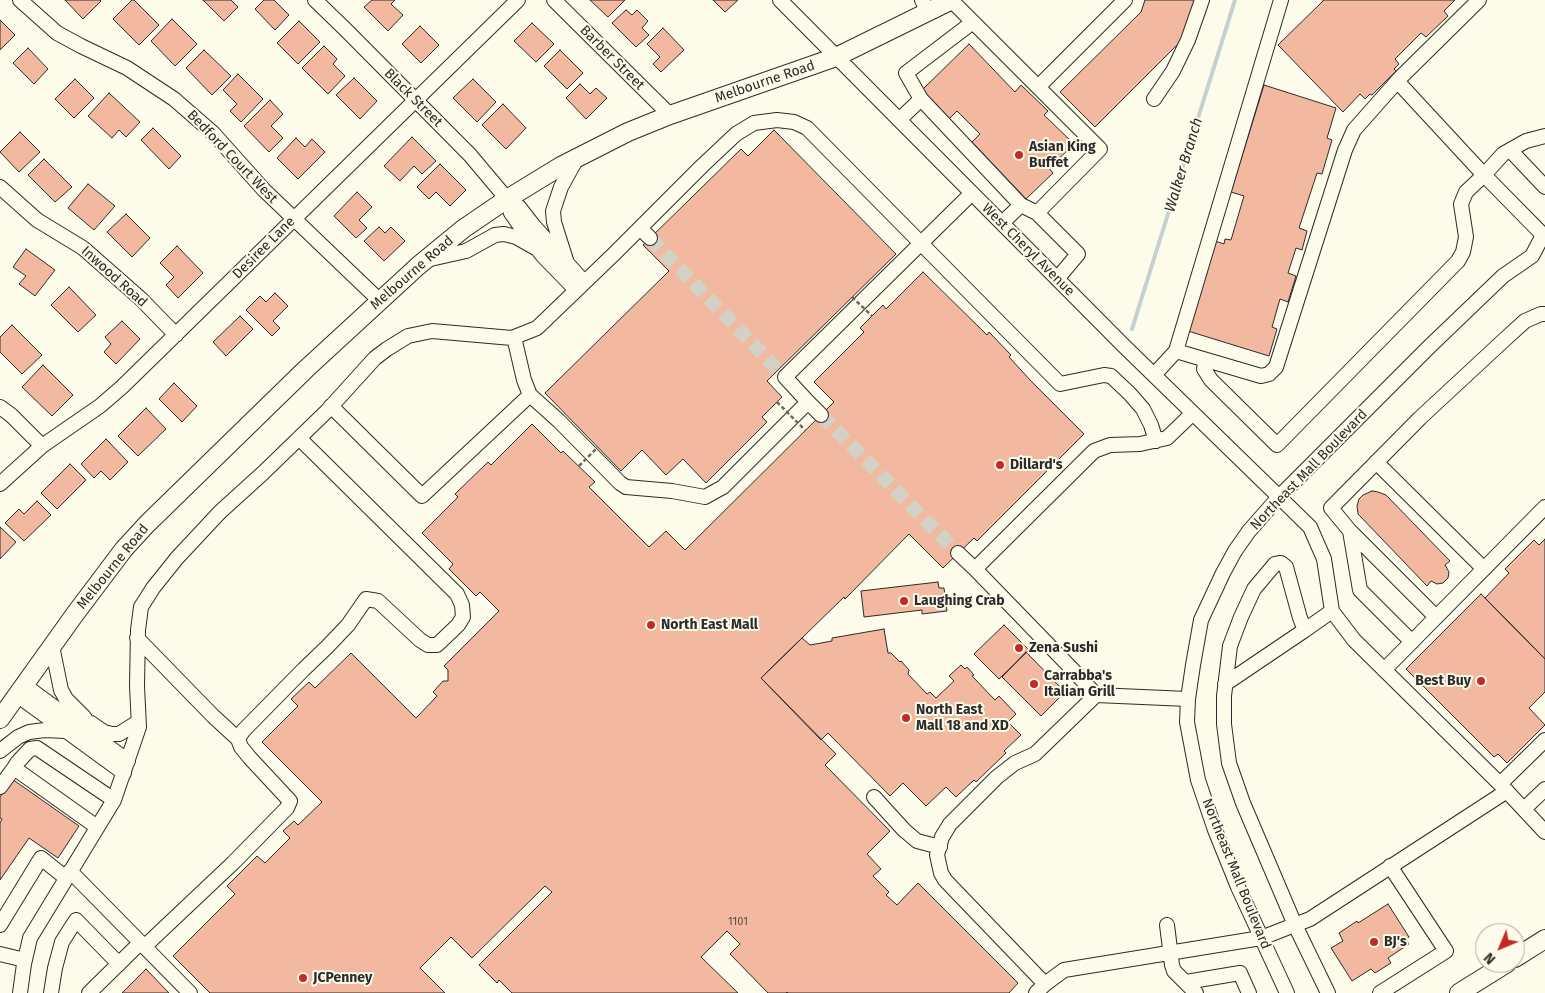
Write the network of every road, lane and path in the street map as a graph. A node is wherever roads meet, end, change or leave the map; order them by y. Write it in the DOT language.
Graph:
graph roads {
  1 [pos="20,0"];
  2 [pos="315,0"];
  3 [pos="518,0"];
  4 [pos="554,0"];
  5 [pos="780,0"];
  6 [pos="951,0"];
  7 [pos="1124,0"];
  8 [pos="1202,0"];
  9 [pos="1281,0"];
  10 [pos="1479,0"];
  11 [pos="925,6"];
  12 [pos="973,22"];
  13 [pos="836,57"];
  14 [pos="1397,81"];
  15 [pos="1038,88"];
  16 [pos="921,99"];
  17 [pos="1154,99"];
  18 [pos="415,100"];
  19 [pos="670,115"];
  20 [pos="899,120"];
  21 [pos="1545,136"];
  22 [pos="1510,150"];
  23 [pos="577,158"];
  24 [pos="1484,175"];
  25 [pos="0,187"];
  26 [pos="1545,187"];
  27 [pos="972,193"];
  28 [pos="507,199"];
  29 [pos="1021,205"];
  30 [pos="1037,213"];
  31 [pos="293,219"];
  32 [pos="1002,223"];
  33 [pos="1544,235"];
  34 [pos="921,244"];
  35 [pos="539,250"];
  36 [pos="1539,255"];
  37 [pos="425,260"];
  38 [pos="568,265"];
  39 [pos="1057,279"];
  40 [pos="580,286"];
  41 [pos="852,297"];
  42 [pos="380,301"];
  43 [pos="1545,314"];
  44 [pos="872,316"];
  45 [pos="176,335"];
  46 [pos="514,337"];
  47 [pos="1176,351"];
  48 [pos="1206,360"];
  49 [pos="1154,375"];
  50 [pos="530,395"];
  51 [pos="777,402"];
  52 [pos="808,402"];
  53 [pos="331,406"];
  54 [pos="0,407"];
  55 [pos="1194,413"];
  56 [pos="822,415"];
  57 [pos="805,430"];
  58 [pos="299,438"];
  59 [pos="1156,441"];
  60 [pos="42,446"];
  61 [pos="598,447"];
  62 [pos="1376,462"];
  63 [pos="579,466"];
  64 [pos="0,484"];
  65 [pos="1279,497"];
  66 [pos="1545,507"];
  67 [pos="1350,531"];
  68 [pos="958,553"];
  69 [pos="975,569"];
  70 [pos="1484,569"];
  71 [pos="1332,611"];
  72 [pos="1436,617"];
  73 [pos="1305,630"];
  74 [pos="138,638"];
  75 [pos="1412,642"];
  76 [pos="52,646"];
  77 [pos="1384,670"];
  78 [pos="1225,684"];
  79 [pos="21,690"];
  80 [pos="1096,696"];
  81 [pos="1188,699"];
  82 [pos="84,718"];
  83 [pos="0,719"];
  84 [pos="138,722"];
  85 [pos="65,731"];
  86 [pos="98,738"];
  87 [pos="238,739"];
  88 [pos="1545,740"];
  89 [pos="0,751"];
  90 [pos="126,767"];
  91 [pos="14,768"];
  92 [pos="0,788"];
  93 [pos="1503,788"];
  94 [pos="1545,789"];
  95 [pos="874,797"];
  96 [pos="114,800"];
  97 [pos="1524,810"];
  98 [pos="98,828"];
  99 [pos="1545,832"];
  100 [pos="940,847"];
  101 [pos="1390,866"];
  102 [pos="68,875"];
  103 [pos="0,925"];
  104 [pos="1167,925"];
  105 [pos="1295,925"];
  106 [pos="1261,938"];
  107 [pos="1545,939"];
  108 [pos="142,945"];
  109 [pos="1170,952"];
  110 [pos="1525,952"];
  111 [pos="0,954"];
  112 [pos="25,960"];
  113 [pos="119,964"];
  114 [pos="1491,973"];
  115 [pos="1186,982"];
  116 [pos="1040,988"];
  117 [pos="20,993"];
  118 [pos="51,993"];
  119 [pos="90,993"];
  120 [pos="190,993"];
  121 [pos="1196,993"];
  122 [pos="1249,993"];
  123 [pos="1287,993"];
  124 [pos="1328,993"];
  125 [pos="1380,993"];
  126 [pos="1459,993"];
  1 -- 31 [label="street, Bedford Court West"];
  2 -- 18 [label="street, Black Street"];
  3 -- 18 [label="street, Desiree Lane"];
  4 -- 19 [label="street, Barber Street"];
  5 -- 13 [label="street, West Cheryl Avenue"];
  6 -- 11 [label="main road, Melbourne Road"];
  6 -- 12 [label="street"];
  7 -- 15 [label="street"];
  8 -- 17 [label="street"];
  9 -- 47 [label="street"];
  10 -- 14 [label="street"];
  11 -- 13 [label="main road, Melbourne Road"];
  12 -- 15 [label="street"];
  12 -- 16 [label="street"];
  13 -- 19 [label="main road, Melbourne Road"];
  13 -- 20 [label="street, West Cheryl Avenue"];
  14 -- 24 [label="street"];
  14 -- 48 [label="street"];
  15 -- 30 [label="street"];
  16 -- 20 [label="street"];
  16 -- 29 [label="street"];
  18 -- 28 [label="street, Black Street"];
  18 -- 31 [label="street, Desiree Lane"];
  19 -- 23 [label="main road, Melbourne Road"];
  20 -- 27 [label="street, West Cheryl Avenue"];
  21 -- 22 [label="street"];
  22 -- 24 [label="street"];
  22 -- 26 [label="street"];
  23 -- 28 [label="main road, Melbourne Road"];
  23 -- 38 [label="street"];
  24 -- 33 [label="street"];
  24 -- 48 [label="street"];
  25 -- 45 [label="street, Inwood Road"];
  27 -- 32 [label="street, West Cheryl Avenue"];
  27 -- 34 [label="street"];
  28 -- 35 [label="street"];
  28 -- 37 [label="main road, Melbourne Road"];
  28 -- 38 [label="street"];
  29 -- 30 [label="street"];
  29 -- 32 [label="street"];
  30 -- 39 [label="street"];
  31 -- 42 [label="street, Bedford Court West"];
  31 -- 45 [label="street, Desiree Lane"];
  32 -- 39 [label="street, West Cheryl Avenue"];
  33 -- 36 [label="street, Northeast Mall Boulevard"];
  34 -- 40 [label="street"];
  34 -- 52 [label="street"];
  34 -- 59 [label="street"];
  35 -- 37 [label="street"];
  35 -- 40 [label="street"];
  36 -- 65 [label="street, Northeast Mall Boulevard"];
  37 -- 42 [label="main road, Melbourne Road"];
  38 -- 40 [label="street"];
  39 -- 49 [label="street, West Cheryl Avenue"];
  40 -- 46 [label="street"];
  41 -- 44 [label="path, bridge"];
  42 -- 76 [label="main road, Melbourne Road"];
  43 -- 62 [label="street"];
  45 -- 60 [label="street, Desiree Lane"];
  46 -- 50 [label="street"];
  46 -- 53 [label="street"];
  47 -- 48 [label="street"];
  47 -- 49 [label="street"];
  49 -- 55 [label="street, West Cheryl Avenue"];
  50 -- 52 [label="street"];
  50 -- 53 [label="street"];
  51 -- 57 [label="path, bridge"];
  52 -- 56 [label="street"];
  53 -- 58 [label="street"];
  54 -- 60 [label="street"];
  55 -- 59 [label="street"];
  55 -- 65 [label="street, West Cheryl Avenue"];
  58 -- 74 [label="street"];
  58 -- 87 [label="street"];
  59 -- 69 [label="street"];
  60 -- 64 [label="street, Desiree Lane"];
  61 -- 63 [label="path, bridge"];
  62 -- 67 [label="street"];
  62 -- 70 [label="street"];
  65 -- 71 [label="street, West Cheryl Avenue"];
  65 -- 81 [label="street, Northeast Mall Boulevard"];
  66 -- 70 [label="street"];
  67 -- 72 [label="street"];
  67 -- 75 [label="street"];
  68 -- 69 [label="street"];
  69 -- 80 [label="street"];
  70 -- 72 [label="street"];
  71 -- 73 [label="street"];
  71 -- 77 [label="street"];
  72 -- 75 [label="street"];
  73 -- 78 [label="street"];
  73 -- 78 [label="street"];
  74 -- 84 [label="street"];
  74 -- 87 [label="street"];
  75 -- 77 [label="street"];
  76 -- 79 [label="main road, Melbourne Road"];
  76 -- 82 [label="street"];
  77 -- 93 [label="street"];
  78 -- 105 [label="street"];
  79 -- 83 [label="main road, Melbourne Road"];
  79 -- 85 [label="street"];
  79 -- 86 [label="street"];
  80 -- 81 [label="street"];
  80 -- 100 [label="street"];
  81 -- 106 [label="street, Northeast Mall Boulevard"];
  82 -- 84 [label="street"];
  82 -- 86 [label="street"];
  84 -- 90 [label="street"];
  85 -- 89 [label="street"];
  85 -- 90 [label="street"];
  86 -- 90 [label="street"];
  87 -- 108 [label="street"];
  88 -- 93 [label="street"];
  90 -- 96 [label="street"];
  91 -- 92 [label="street"];
  91 -- 96 [label="street"];
  91 -- 98 [label="street"];
  93 -- 97 [label="street"];
  93 -- 101 [label="street"];
  94 -- 97 [label="street"];
  95 -- 100 [label="street"];
  96 -- 98 [label="street"];
  97 -- 99 [label="street"];
  98 -- 102 [label="street"];
  100 -- 116 [label="street"];
  101 -- 105 [label="street"];
  101 -- 125 [label="street"];
  102 -- 103 [label="street"];
  102 -- 108 [label="street"];
  102 -- 112 [label="street"];
  104 -- 109 [label="street"];
  105 -- 106 [label="street"];
  105 -- 124 [label="street"];
  106 -- 109 [label="street"];
  106 -- 123 [label="street, Northeast Mall Boulevard"];
  107 -- 110 [label="main road"];
  108 -- 113 [label="street"];
  108 -- 120 [label="street"];
  109 -- 115 [label="street"];
  109 -- 116 [label="street"];
  111 -- 112 [label="street"];
  112 -- 117 [label="street"];
  113 -- 118 [label="street"];
  113 -- 119 [label="street"];
  114 -- 126 [label="main road"];
  115 -- 121 [label="street"];
  115 -- 122 [label="street"];
}
